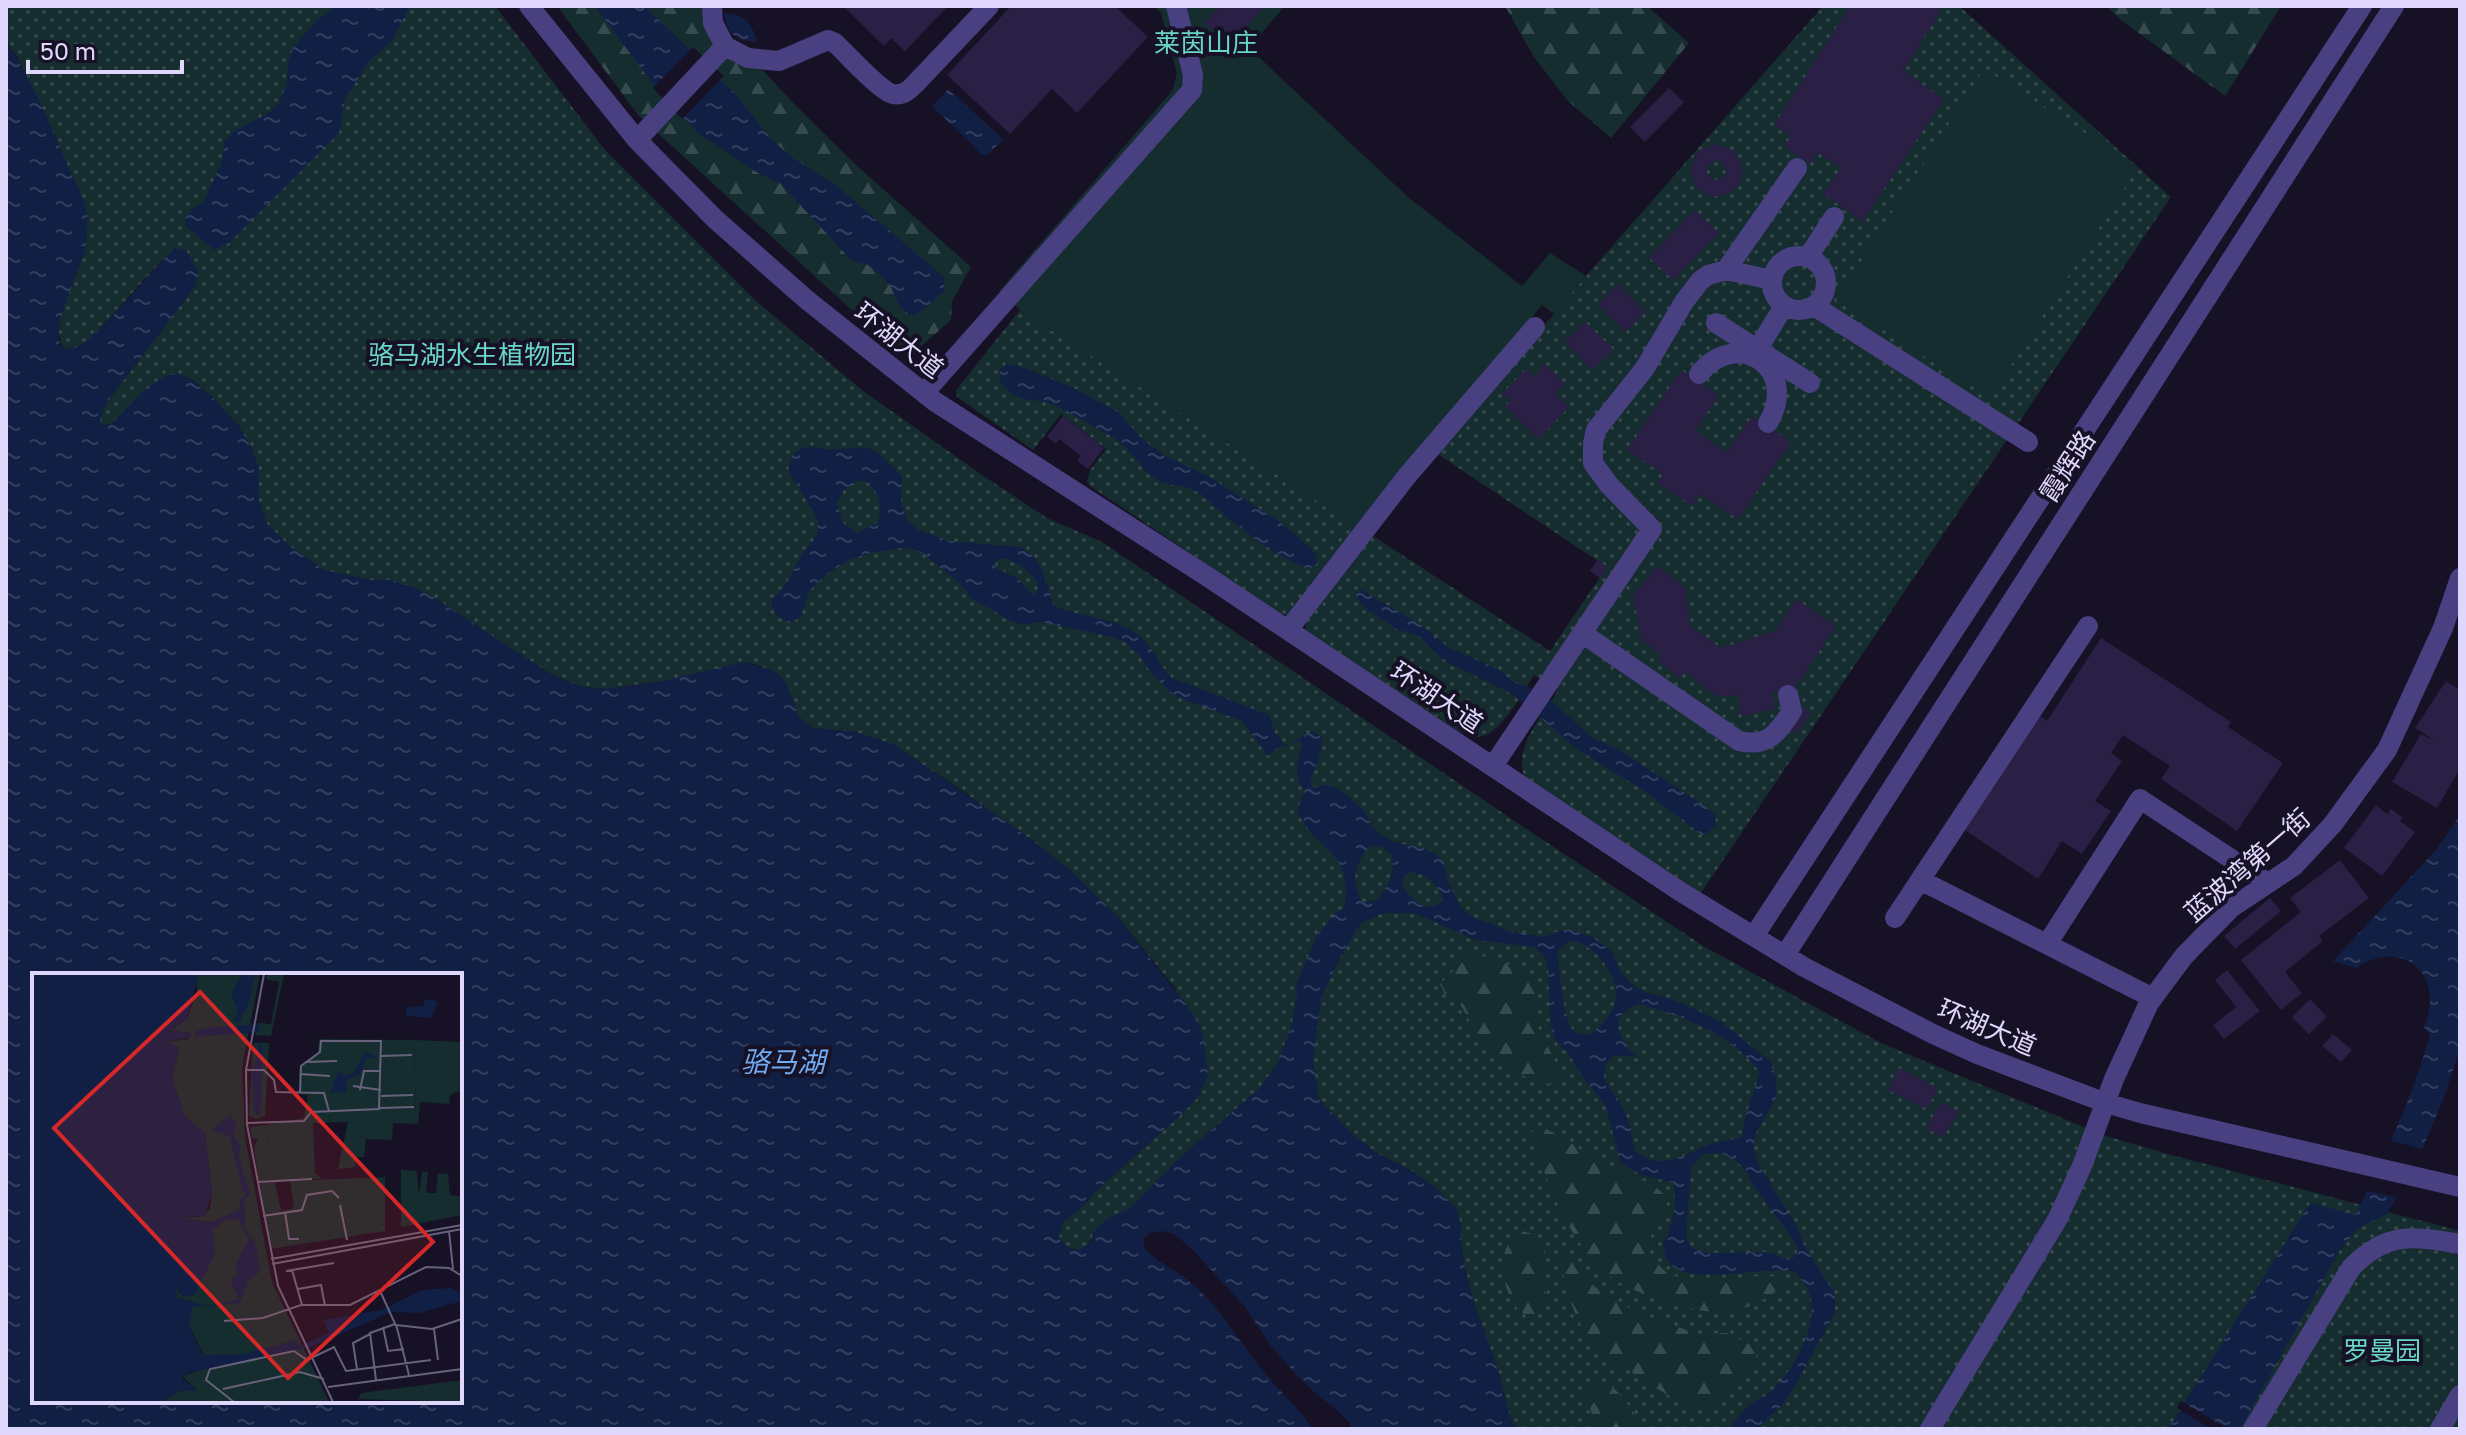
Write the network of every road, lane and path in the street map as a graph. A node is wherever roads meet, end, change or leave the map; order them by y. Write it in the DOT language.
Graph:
graph roads {
  1 [pos="529,6"];
  2 [pos="712,6"];
  3 [pos="989,6"];
  4 [pos="1176,6"];
  5 [pos="2362,6"];
  6 [pos="2394,6"];
  7 [pos="725,46"];
  8 [pos="637,140"];
  9 [pos="1797,168"];
  10 [pos="1834,217"];
  11 [pos="1808,257"];
  12 [pos="1726,270"];
  13 [pos="1772,280"];
  14 [pos="1784,306"];
  15 [pos="1814,306"];
  16 [pos="1716,323"];
  17 [pos="1535,327"];
  18 [pos="1756,353"];
  19 [pos="1699,374"];
  20 [pos="1810,383"];
  21 [pos="924,393"];
  22 [pos="1768,423"];
  23 [pos="2028,442"];
  24 [pos="2460,578"];
  25 [pos="2088,626"];
  26 [pos="1288,630"];
  27 [pos="1582,633"];
  28 [pos="1788,695"];
  29 [pos="1493,766"];
  30 [pos="1920,880"];
  31 [pos="2268,883"];
  32 [pos="1895,918"];
  33 [pos="1754,936"];
  34 [pos="2047,944"];
  35 [pos="1785,955"];
  36 [pos="2153,998"];
  37 [pos="2106,1103"];
  38 [pos="2460,1187"];
  39 [pos="2460,1244"];
  40 [pos="2460,1395"];
  41 [pos="1930,1429"];
  42 [pos="2253,1429"];
  43 [pos="2440,1429"];
  1 -- 8 [label="street, 环湖大道"];
  2 -- 7 [label="street"];
  3 -- 7 [label="street"];
  4 -- 21 [label="street"];
  5 -- 33 [label="street, 霞辉路"];
  6 -- 35 [label="street, 霞辉路"];
  7 -- 8 [label="street"];
  8 -- 21 [label="street, 环湖大道"];
  9 -- 12 [label="street"];
  10 -- 11 [label="street"];
  11 -- 13 [label="street"];
  11 -- 15 [label="street"];
  12 -- 13 [label="street"];
  12 -- 27 [label="street"];
  13 -- 14 [label="street"];
  14 -- 15 [label="street"];
  14 -- 18 [label="street"];
  15 -- 23 [label="street"];
  16 -- 18 [label="street"];
  17 -- 26 [label="street"];
  18 -- 19 [label="street"];
  18 -- 20 [label="street"];
  18 -- 22 [label="street"];
  21 -- 26 [label="street, 环湖大道"];
  24 -- 31 [label="street, 蓝波湾第一街"];
  25 -- 30 [label="street"];
  26 -- 29 [label="street, 环湖大道"];
  27 -- 28 [label="street"];
  27 -- 29 [label="street"];
  29 -- 33 [label="street, 环湖大道"];
  30 -- 32 [label="street"];
  30 -- 34 [label="street"];
  31 -- 34 [label="street"];
  31 -- 36 [label="street, 蓝波湾第一街"];
  33 -- 35 [label="street, 环湖大道"];
  34 -- 36 [label="street"];
  35 -- 37 [label="street, 环湖大道"];
  36 -- 37 [label="street, 蓝波湾第一街"];
  37 -- 38 [label="street, 环湖大道"];
  37 -- 41 [label="street, 蓝波湾第一街"];
  39 -- 42 [label="street"];
  40 -- 43 [label="street"];
}
